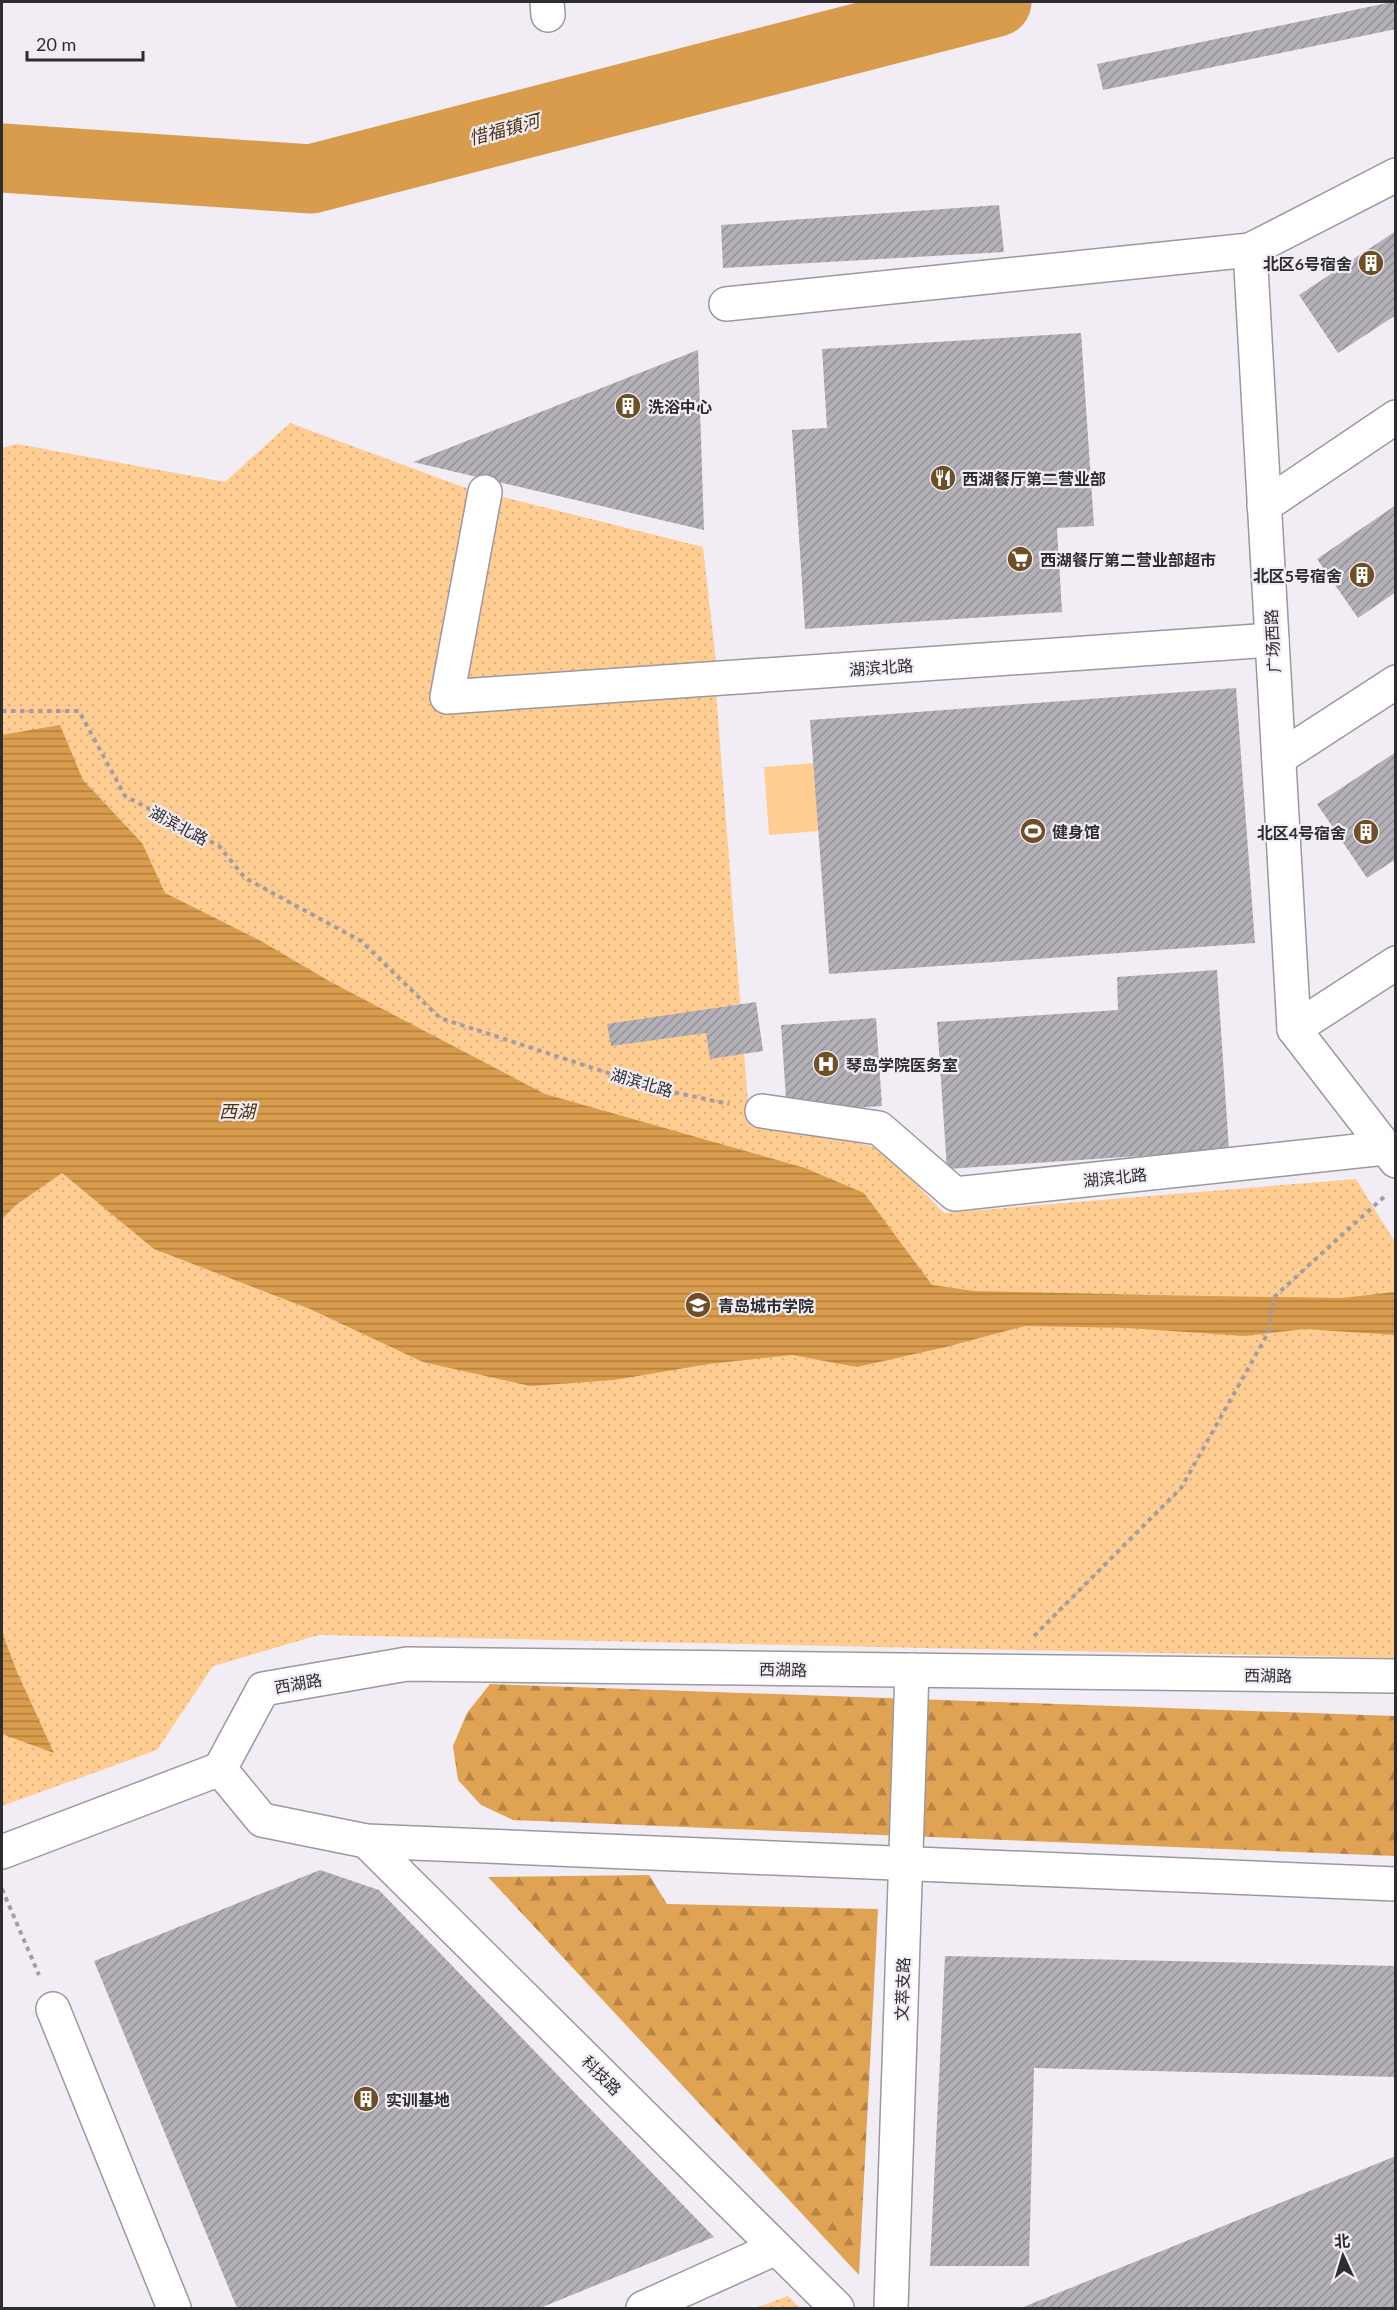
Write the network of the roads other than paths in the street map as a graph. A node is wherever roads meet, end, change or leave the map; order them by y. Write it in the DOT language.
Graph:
graph roads {
  1 [pos="1395,175"];
  2 [pos="1250,250"];
  3 [pos="726,304"];
  4 [pos="1395,417"];
  5 [pos="484,492"];
  6 [pos="1264,506"];
  7 [pos="1272,640"];
  8 [pos="1395,682"];
  9 [pos="1279,758"];
  10 [pos="1395,963"];
  11 [pos="1294,1029"];
  12 [pos="762,1111"];
  13 [pos="1390,1155"];
  14 [pos="912,1670"];
  15 [pos="1395,1676"];
  16 [pos="220,1769"];
  17 [pos="366,1841"];
  18 [pos="2,1852"];
  19 [pos="1395,1884"];
  20 [pos="53,2009"];
  21 [pos="776,2248"];
  22 [pos="174,2308"];
  23 [pos="643,2308"];
  24 [pos="837,2308"];
  25 [pos="891,2308"];
  1 -- 2 [label="street"];
  2 -- 3 [label="street"];
  2 -- 6 [label="street, 广场西路"];
  4 -- 6 [label="street"];
  5 -- 7 [label="street, 湖滨北路"];
  6 -- 7 [label="street, 广场西路"];
  7 -- 9 [label="street, 广场西路"];
  8 -- 9 [label="street"];
  9 -- 11 [label="street, 广场西路"];
  10 -- 11 [label="street"];
  11 -- 13 [label="street"];
  12 -- 13 [label="street, 湖滨北路"];
  14 -- 15 [label="street, 西湖路"];
  14 -- 16 [label="street, 西湖路"];
  14 -- 25 [label="street, 文萃支路"];
  16 -- 17 [label="street"];
  16 -- 18 [label="street"];
  17 -- 19 [label="street"];
  17 -- 21 [label="street, 科技路"];
  20 -- 22 [label="street"];
  21 -- 23 [label="street"];
  21 -- 24 [label="street, 科技路"];
}
